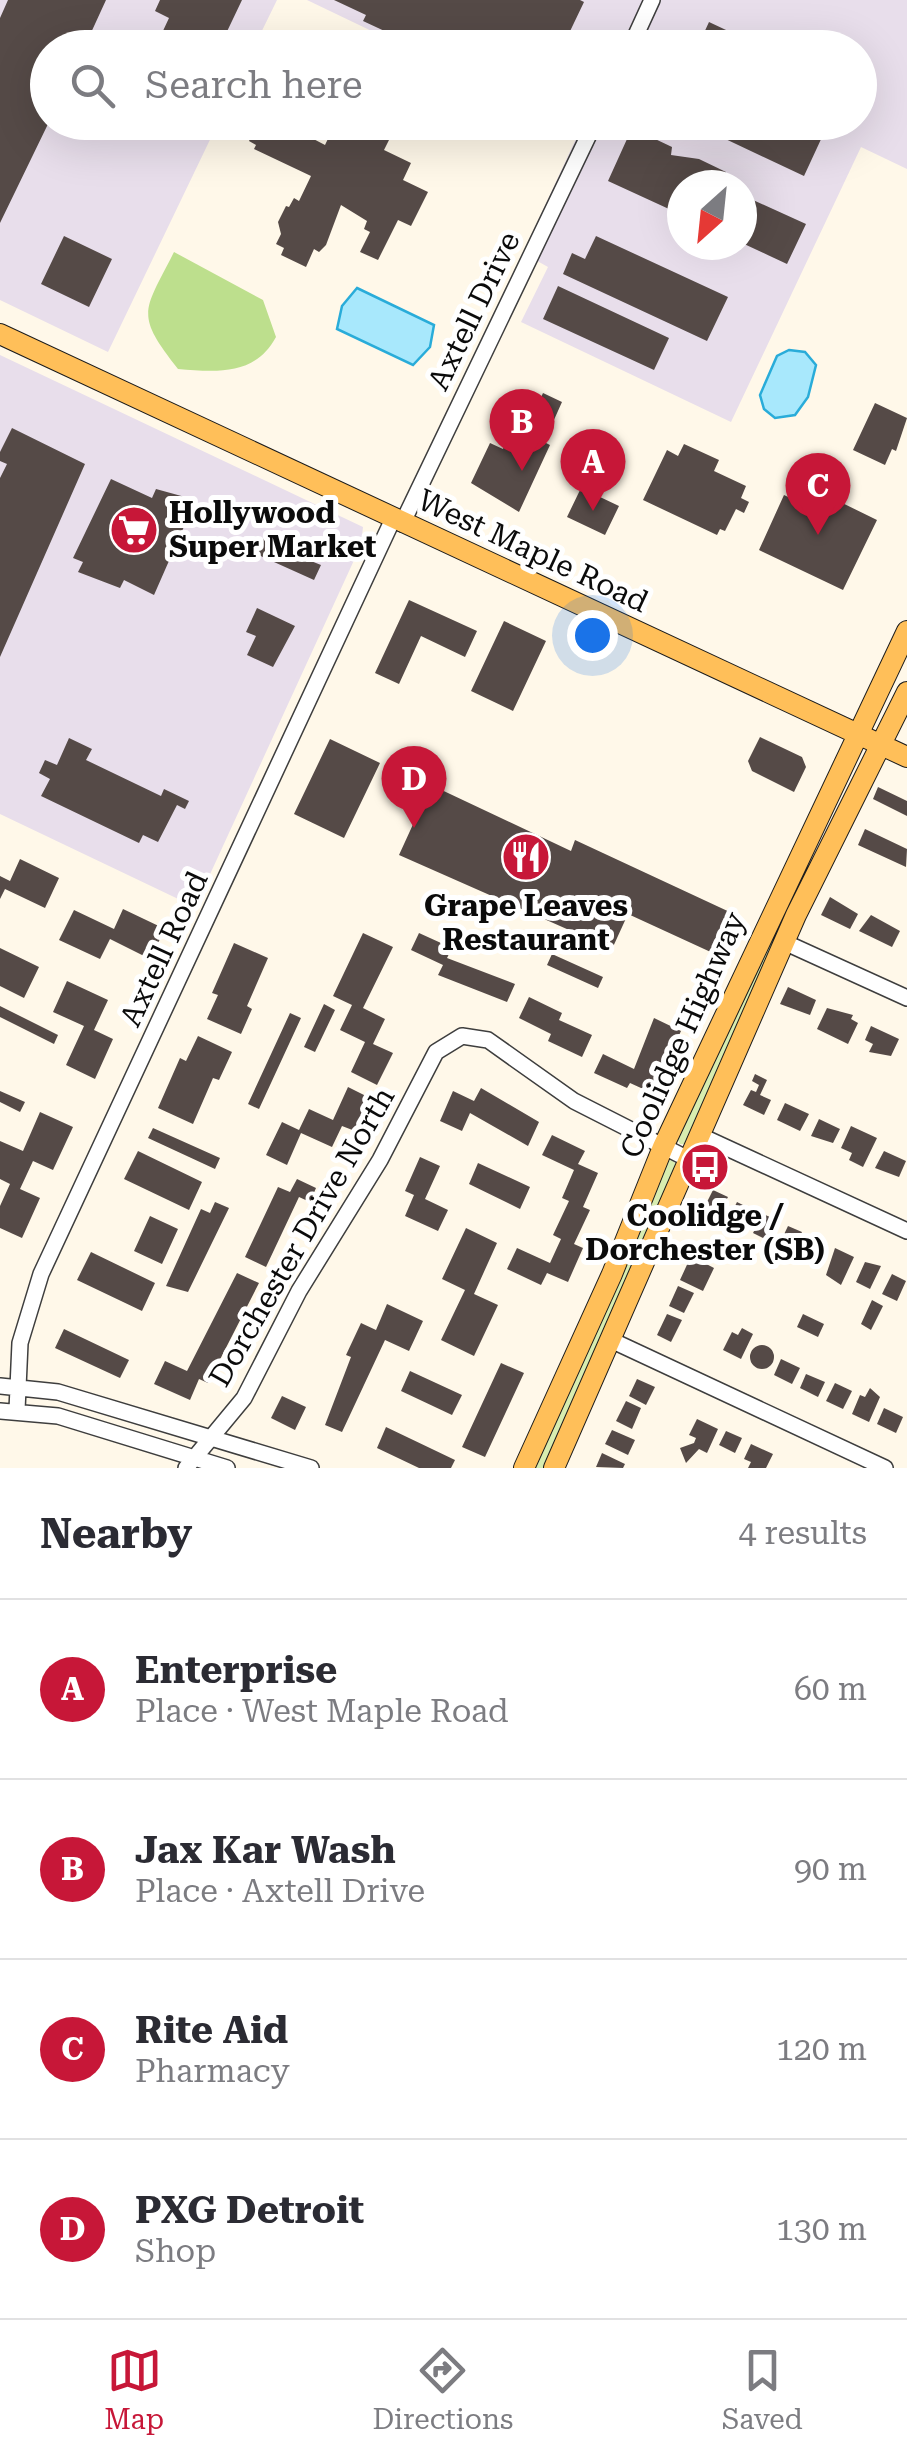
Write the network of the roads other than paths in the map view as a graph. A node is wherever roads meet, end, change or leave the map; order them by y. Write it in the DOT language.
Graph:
graph roads {
  1 [pos="652,0"];
  2 [pos="638,30"];
  3 [pos="585,140"];
  4 [pos="0,334"];
  5 [pos="398,521"];
  6 [pos="907,631"];
  7 [pos="907,692"];
  8 [pos="855,734"];
  9 [pos="878,744"];
  10 [pos="907,757"];
  11 [pos="774,905"];
  12 [pos="796,915"];
  13 [pos="784,942"];
  14 [pos="907,998"];
  15 [pos="699,1135"];
  16 [pos="663,1147"];
  17 [pos="688,1159"];
  18 [pos="907,1231"];
  19 [pos="613,1341"];
  20 [pos="0,1386"];
  21 [pos="18,1386"];
  22 [pos="8,1410"];
  23 [pos="210,1438"];
  24 [pos="190,1463"];
  25 [pos="227,1468"];
  26 [pos="311,1468"];
  27 [pos="524,1468"];
  28 [pos="554,1468"];
  29 [pos="885,1468"];
  1 -- 2 [label="street"];
  3 -- 5 [label="street, Axtell Drive"];
  4 -- 5 [label="main road, West Maple Road"];
  5 -- 8 [label="main road, West Maple Road"];
  5 -- 21 [label="street, Axtell Road"];
  6 -- 8 [label="main road, Coolidge Highway"];
  7 -- 9 [label="main road, Coolidge Highway"];
  8 -- 9 [label="main road, West Maple Road"];
  8 -- 11 [label="main road, Coolidge Highway"];
  9 -- 10 [label="main road, West Maple Road"];
  9 -- 12 [label="main road, Coolidge Highway"];
  11 -- 12 [label="main road"];
  11 -- 16 [label="main road, Coolidge Highway"];
  12 -- 13 [label="main road, Coolidge Highway"];
  13 -- 14 [label="street"];
  13 -- 15 [label="main road, Coolidge Highway"];
  15 -- 17 [label="main road, Coolidge Highway"];
  15 -- 18 [label="street"];
  16 -- 17 [label="street"];
  16 -- 23 [label="street, Dorchester Drive North"];
  16 -- 27 [label="main road, Coolidge Highway"];
  17 -- 19 [label="main road, Coolidge Highway"];
  19 -- 28 [label="main road, Coolidge Highway"];
  19 -- 29 [label="street"];
  20 -- 21 [label="street"];
  21 -- 22 [label="street, Axtell Road"];
  21 -- 23 [label="street"];
  22 -- 24 [label="street"];
  23 -- 24 [label="street, Dorchester Drive North"];
  23 -- 26 [label="street"];
  24 -- 25 [label="street"];
}
